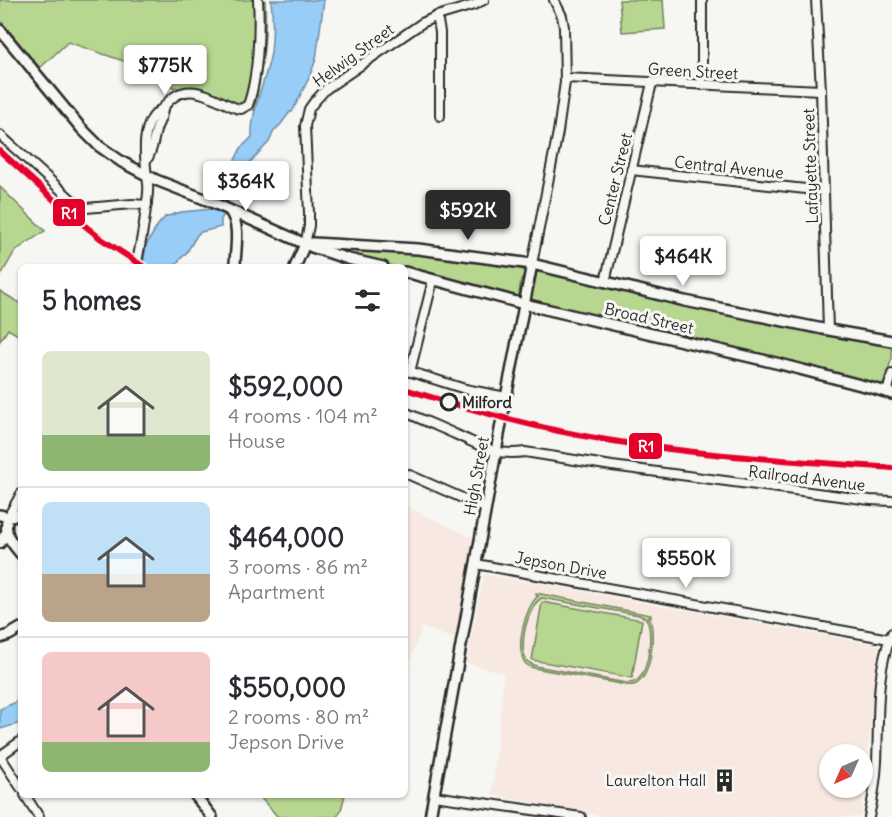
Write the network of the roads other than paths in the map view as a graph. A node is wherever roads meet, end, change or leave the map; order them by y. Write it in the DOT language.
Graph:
graph roads {
  1 [pos="258,0"];
  2 [pos="484,0"];
  3 [pos="554,0"];
  4 [pos="702,0"];
  5 [pos="816,0"];
  6 [pos="437,16"];
  7 [pos="0,30"];
  8 [pos="565,78"];
  9 [pos="652,83"];
  10 [pos="702,85"];
  11 [pos="821,90"];
  12 [pos="440,116"];
  13 [pos="0,135"];
  14 [pos="631,170"];
  15 [pos="146,175"];
  16 [pos="824,191"];
  17 [pos="147,205"];
  18 [pos="228,210"];
  19 [pos="269,229"];
  20 [pos="236,234"];
  21 [pos="305,244"];
  22 [pos="353,245"];
  23 [pos="348,259"];
  24 [pos="137,264"];
  25 [pos="236,264"];
  26 [pos="296,264"];
  27 [pos="370,264"];
  28 [pos="532,264"];
  29 [pos="408,273"];
  30 [pos="433,280"];
  31 [pos="604,282"];
  32 [pos="524,304"];
  33 [pos="828,330"];
  34 [pos="892,341"];
  35 [pos="408,368"];
  36 [pos="408,371"];
  37 [pos="892,374"];
  38 [pos="889,394"];
  39 [pos="506,397"];
  40 [pos="408,413"];
  41 [pos="496,452"];
  42 [pos="408,474"];
  43 [pos="18,498"];
  44 [pos="892,501"];
  45 [pos="485,508"];
  46 [pos="4,516"];
  47 [pos="6,533"];
  48 [pos="0,543"];
  49 [pos="18,550"];
  50 [pos="476,564"];
  51 [pos="18,630"];
  52 [pos="891,636"];
  53 [pos="0,638"];
  54 [pos="18,743"];
  55 [pos="0,756"];
  56 [pos="18,783"];
  57 [pos="434,796"];
  58 [pos="27,798"];
  59 [pos="197,798"];
  60 [pos="39,817"];
  61 [pos="212,817"];
  62 [pos="430,817"];
  63 [pos="580,817"];
  64 [pos="869,817"];
  1 -- 15 [label="street"];
  2 -- 6 [label="street, Helwig Street"];
  3 -- 8 [label="street, High Street"];
  4 -- 10 [label="street"];
  5 -- 11 [label="street, Lafayette Street"];
  6 -- 12 [label="street"];
  6 -- 21 [label="street, Helwig Street"];
  7 -- 15 [label="main road"];
  8 -- 9 [label="street, Green Street"];
  8 -- 28 [label="street, High Street"];
  9 -- 10 [label="street, Green Street"];
  9 -- 14 [label="street, Center Street"];
  10 -- 11 [label="street, Green Street"];
  11 -- 16 [label="street, Lafayette Street"];
  13 -- 17 [label="street"];
  14 -- 16 [label="street, Central Avenue"];
  14 -- 31 [label="street, Center Street"];
  15 -- 17 [label="street"];
  15 -- 18 [label="main road"];
  16 -- 33 [label="street, Lafayette Street"];
  17 -- 24 [label="street"];
  18 -- 19 [label="main road"];
  18 -- 20 [label="main road"];
  19 -- 20 [label="main road"];
  19 -- 21 [label="main road"];
  20 -- 25 [label="main road"];
  21 -- 22 [label="main road"];
  21 -- 23 [label="main road"];
  21 -- 26 [label="main road"];
  22 -- 23 [label="main road"];
  22 -- 28 [label="main road"];
  23 -- 27 [label="main road"];
  28 -- 31 [label="main road"];
  28 -- 32 [label="main road, High Street"];
  29 -- 30 [label="main road, Broad Street"];
  30 -- 32 [label="main road, Broad Street"];
  30 -- 35 [label="street"];
  31 -- 33 [label="main road"];
  32 -- 38 [label="main road, Broad Street"];
  32 -- 39 [label="main road, High Street"];
  33 -- 34 [label="main road"];
  36 -- 39 [label="street"];
  37 -- 38 [label="street"];
  39 -- 41 [label="main road, High Street"];
  40 -- 41 [label="street, Railroad Avenue"];
  41 -- 44 [label="street, Railroad Avenue"];
  41 -- 45 [label="main road, High Street"];
  42 -- 45 [label="street"];
  43 -- 46 [label="street"];
  45 -- 50 [label="main road, High Street"];
  46 -- 47 [label="main road"];
  47 -- 48 [label="main road"];
  47 -- 49 [label="main road"];
  50 -- 52 [label="street, Jepson Drive"];
  50 -- 57 [label="main road, High Street"];
  51 -- 53 [label="main road"];
  52 -- 64 [label="street"];
  54 -- 55 [label="street"];
  55 -- 56 [label="street"];
  57 -- 62 [label="main road, High Street"];
  57 -- 63 [label="street"];
  58 -- 60 [label="street"];
  59 -- 61 [label="main road"];
}
